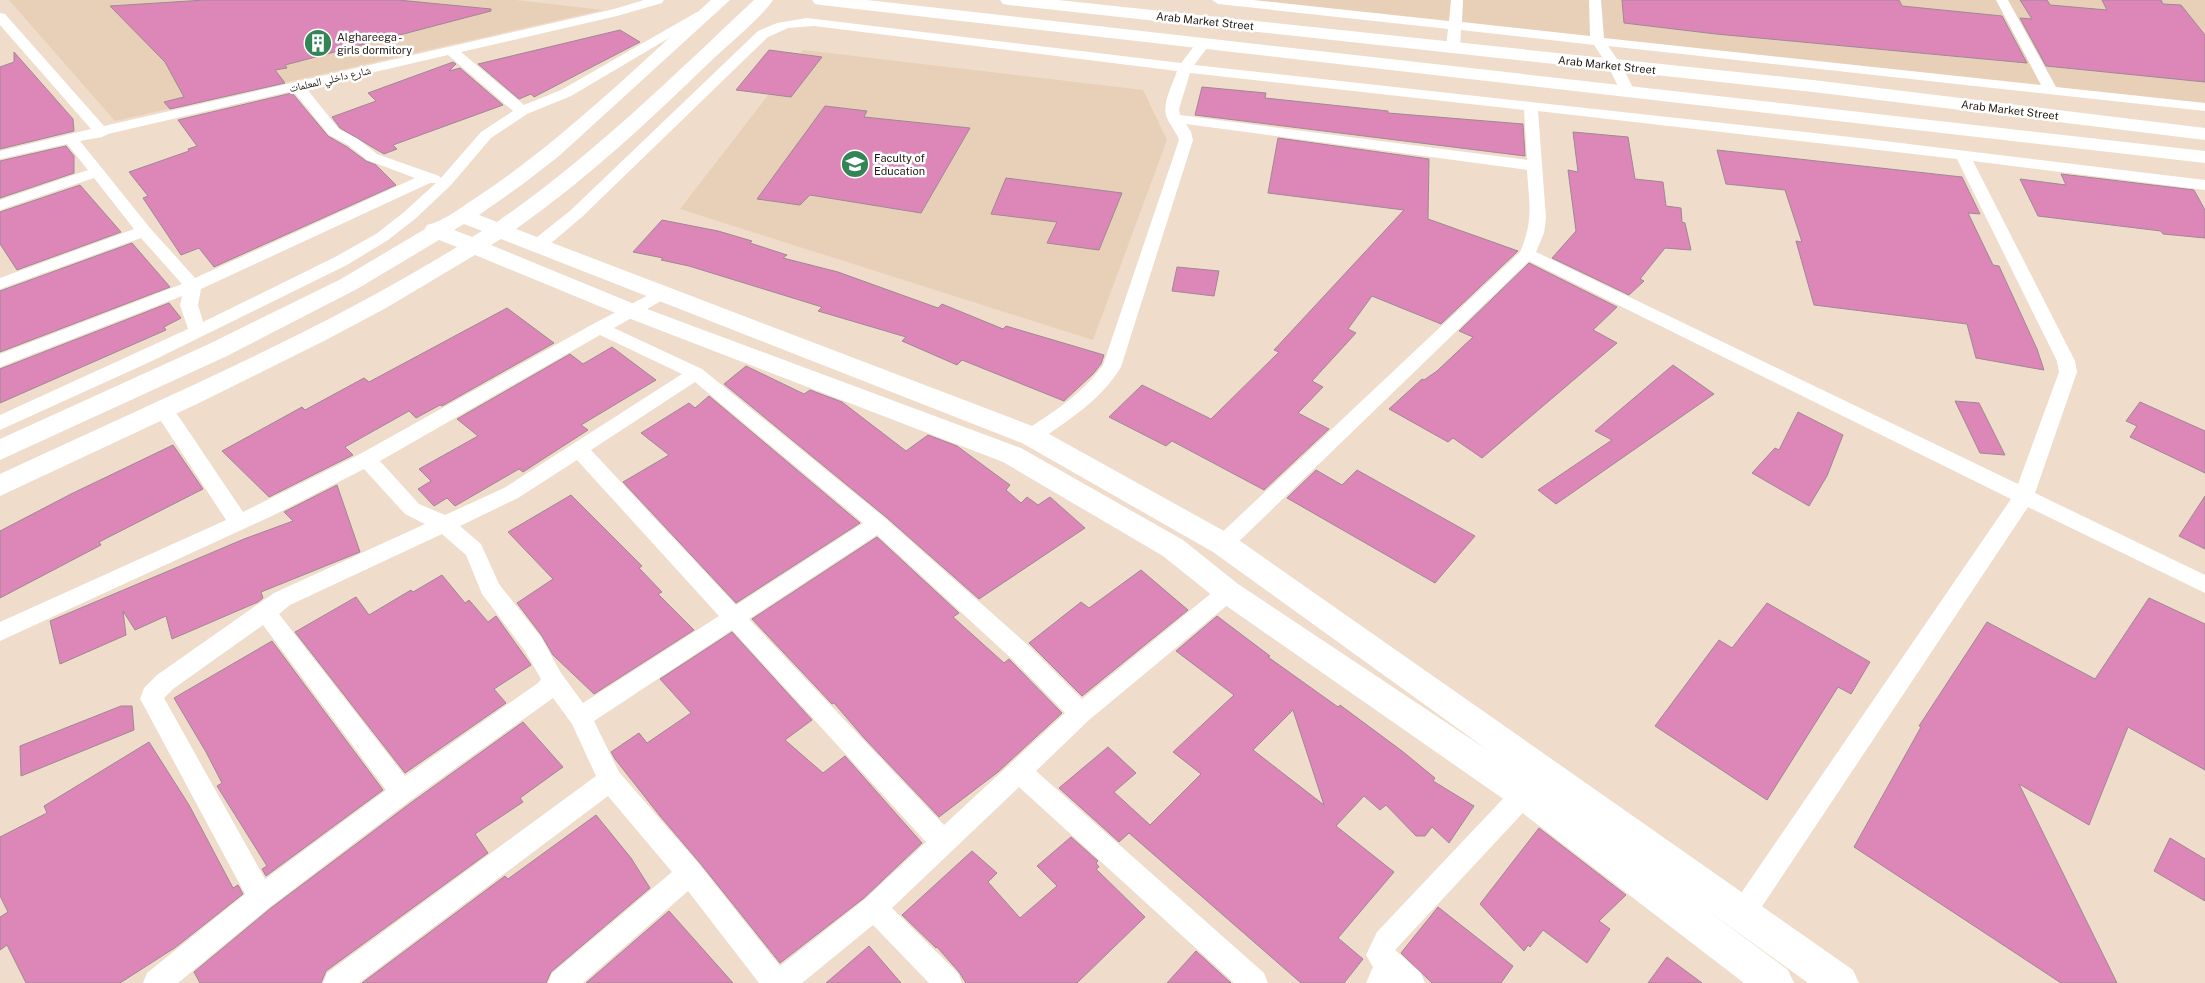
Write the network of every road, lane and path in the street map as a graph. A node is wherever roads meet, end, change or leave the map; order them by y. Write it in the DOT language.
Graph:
graph roads {
  1 [pos="658,0"];
  2 [pos="764,0"];
  3 [pos="821,0"];
  4 [pos="1009,0"];
  5 [pos="1218,0"];
  6 [pos="1457,0"];
  7 [pos="1595,0"];
  8 [pos="2002,0"];
  9 [pos="1275,3"];
  10 [pos="717,4"];
  11 [pos="0,16"];
  12 [pos="1455,25"];
  13 [pos="1597,40"];
  14 [pos="1204,43"];
  15 [pos="1453,47"];
  16 [pos="451,51"];
  17 [pos="1615,66"];
  18 [pos="1185,68"];
  19 [pos="297,87"];
  20 [pos="2050,89"];
  21 [pos="1627,90"];
  22 [pos="1531,107"];
  23 [pos="2205,107"];
  24 [pos="522,111"];
  25 [pos="1174,118"];
  26 [pos="102,133"];
  27 [pos="2205,134"];
  28 [pos="72,140"];
  29 [pos="0,155"];
  30 [pos="1962,155"];
  31 [pos="2205,157"];
  32 [pos="1535,166"];
  33 [pos="98,172"];
  34 [pos="427,178"];
  35 [pos="446,182"];
  36 [pos="2205,185"];
  37 [pos="0,205"];
  38 [pos="462,216"];
  39 [pos="435,230"];
  40 [pos="499,230"];
  41 [pos="144,231"];
  42 [pos="475,246"];
  43 [pos="537,246"];
  44 [pos="1527,254"];
  45 [pos="0,284"];
  46 [pos="193,286"];
  47 [pos="662,293"];
  48 [pos="631,311"];
  49 [pos="599,328"];
  50 [pos="198,332"];
  51 [pos="0,361"];
  52 [pos="696,373"];
  53 [pos="164,410"];
  54 [pos="0,423"];
  55 [pos="1031,436"];
  56 [pos="0,450"];
  57 [pos="579,450"];
  58 [pos="367,459"];
  59 [pos="0,486"];
  60 [pos="2024,496"];
  61 [pos="1152,504"];
  62 [pos="238,522"];
  63 [pos="443,524"];
  64 [pos="878,524"];
  65 [pos="1131,524"];
  66 [pos="1222,544"];
  67 [pos="2205,585"];
  68 [pos="1228,592"];
  69 [pos="265,612"];
  70 [pos="735,618"];
  71 [pos="0,632"];
  72 [pos="553,680"];
  73 [pos="1081,713"];
  74 [pos="580,717"];
  75 [pos="1018,771"];
  76 [pos="610,780"];
  77 [pos="402,792"];
  78 [pos="1524,794"];
  79 [pos="944,843"];
  80 [pos="690,873"];
  81 [pos="261,898"];
  82 [pos="874,908"];
  83 [pos="1742,914"];
  84 [pos="1384,973"];
  85 [pos="157,983"];
  86 [pos="337,983"];
  87 [pos="562,983"];
  88 [pos="776,983"];
  89 [pos="780,983"];
  90 [pos="948,983"];
  91 [pos="1254,983"];
  92 [pos="1411,983"];
  93 [pos="1775,983"];
  94 [pos="1840,983"];
  1 -- 16 [label="street, شارع داخلي المعلمات"];
  2 -- 40 [label="street"];
  3 -- 14 [label="street"];
  4 -- 15 [label="street, Arab Market Street"];
  5 -- 9 [label="street"];
  6 -- 12 [label="street"];
  7 -- 13 [label="street"];
  8 -- 20 [label="street"];
  9 -- 12 [label="street"];
  10 -- 24 [label="street"];
  10 -- 38 [label="street"];
  11 -- 26 [label="street"];
  12 -- 13 [label="street"];
  12 -- 15 [label="street"];
  13 -- 17 [label="street"];
  13 -- 20 [label="street"];
  14 -- 18 [label="street"];
  14 -- 21 [label="street"];
  15 -- 17 [label="street, Arab Market Street"];
  16 -- 19 [label="street, شارع داخلي المعلمات"];
  16 -- 24 [label="street"];
  17 -- 21 [label="street"];
  17 -- 27 [label="street, Arab Market Street"];
  18 -- 22 [label="street"];
  18 -- 25 [label="street"];
  18 -- 43 [label="street"];
  19 -- 26 [label="street, شارع داخلي المعلمات"];
  19 -- 34 [label="street"];
  20 -- 23 [label="street"];
  21 -- 31 [label="street"];
  22 -- 30 [label="street"];
  22 -- 32 [label="street"];
  24 -- 35 [label="street"];
  25 -- 32 [label="street"];
  25 -- 55 [label="street"];
  26 -- 28 [label="street, شارع داخلي المعلمات"];
  28 -- 29 [label="street, شارع داخلي المعلمات"];
  28 -- 33 [label="street"];
  30 -- 36 [label="street"];
  30 -- 60 [label="street"];
  32 -- 44 [label="street"];
  33 -- 37 [label="street"];
  33 -- 41 [label="street"];
  34 -- 35 [label="street"];
  34 -- 46 [label="street"];
  35 -- 50 [label="street"];
  38 -- 39 [label="street"];
  38 -- 40 [label="street"];
  39 -- 42 [label="street"];
  39 -- 56 [label="street"];
  40 -- 42 [label="street"];
  40 -- 43 [label="street"];
  41 -- 45 [label="street"];
  41 -- 46 [label="street"];
  42 -- 48 [label="street"];
  42 -- 53 [label="street"];
  43 -- 47 [label="street"];
  44 -- 60 [label="street"];
  44 -- 66 [label="street"];
  46 -- 50 [label="street"];
  46 -- 51 [label="street"];
  47 -- 48 [label="street"];
  47 -- 55 [label="street"];
  48 -- 49 [label="street"];
  48 -- 65 [label="street"];
  49 -- 52 [label="street"];
  49 -- 58 [label="street"];
  50 -- 54 [label="street"];
  52 -- 57 [label="street"];
  52 -- 64 [label="street"];
  53 -- 59 [label="street"];
  53 -- 62 [label="street"];
  55 -- 61 [label="street"];
  57 -- 63 [label="street"];
  57 -- 70 [label="street"];
  58 -- 62 [label="street"];
  58 -- 63 [label="street"];
  60 -- 67 [label="street"];
  60 -- 83 [label="street"];
  61 -- 65 [label="street"];
  61 -- 66 [label="street"];
  62 -- 71 [label="street"];
  63 -- 69 [label="street"];
  63 -- 72 [label="street"];
  64 -- 70 [label="street"];
  64 -- 73 [label="street"];
  65 -- 68 [label="street"];
  66 -- 83 [label="street"];
  68 -- 73 [label="street"];
  68 -- 78 [label="street"];
  69 -- 77 [label="street"];
  69 -- 81 [label="street"];
  70 -- 74 [label="street"];
  70 -- 79 [label="street"];
  72 -- 74 [label="street"];
  72 -- 77 [label="street"];
  73 -- 75 [label="street"];
  74 -- 76 [label="street"];
  75 -- 79 [label="street"];
  75 -- 91 [label="street"];
  76 -- 80 [label="street"];
  76 -- 86 [label="street"];
  77 -- 81 [label="street"];
  78 -- 84 [label="street"];
  78 -- 93 [label="street"];
  79 -- 82 [label="street"];
  80 -- 87 [label="street"];
  80 -- 88 [label="street"];
  81 -- 85 [label="street"];
  82 -- 89 [label="street"];
  82 -- 90 [label="street"];
  83 -- 94 [label="street"];
  84 -- 92 [label="street"];
}
